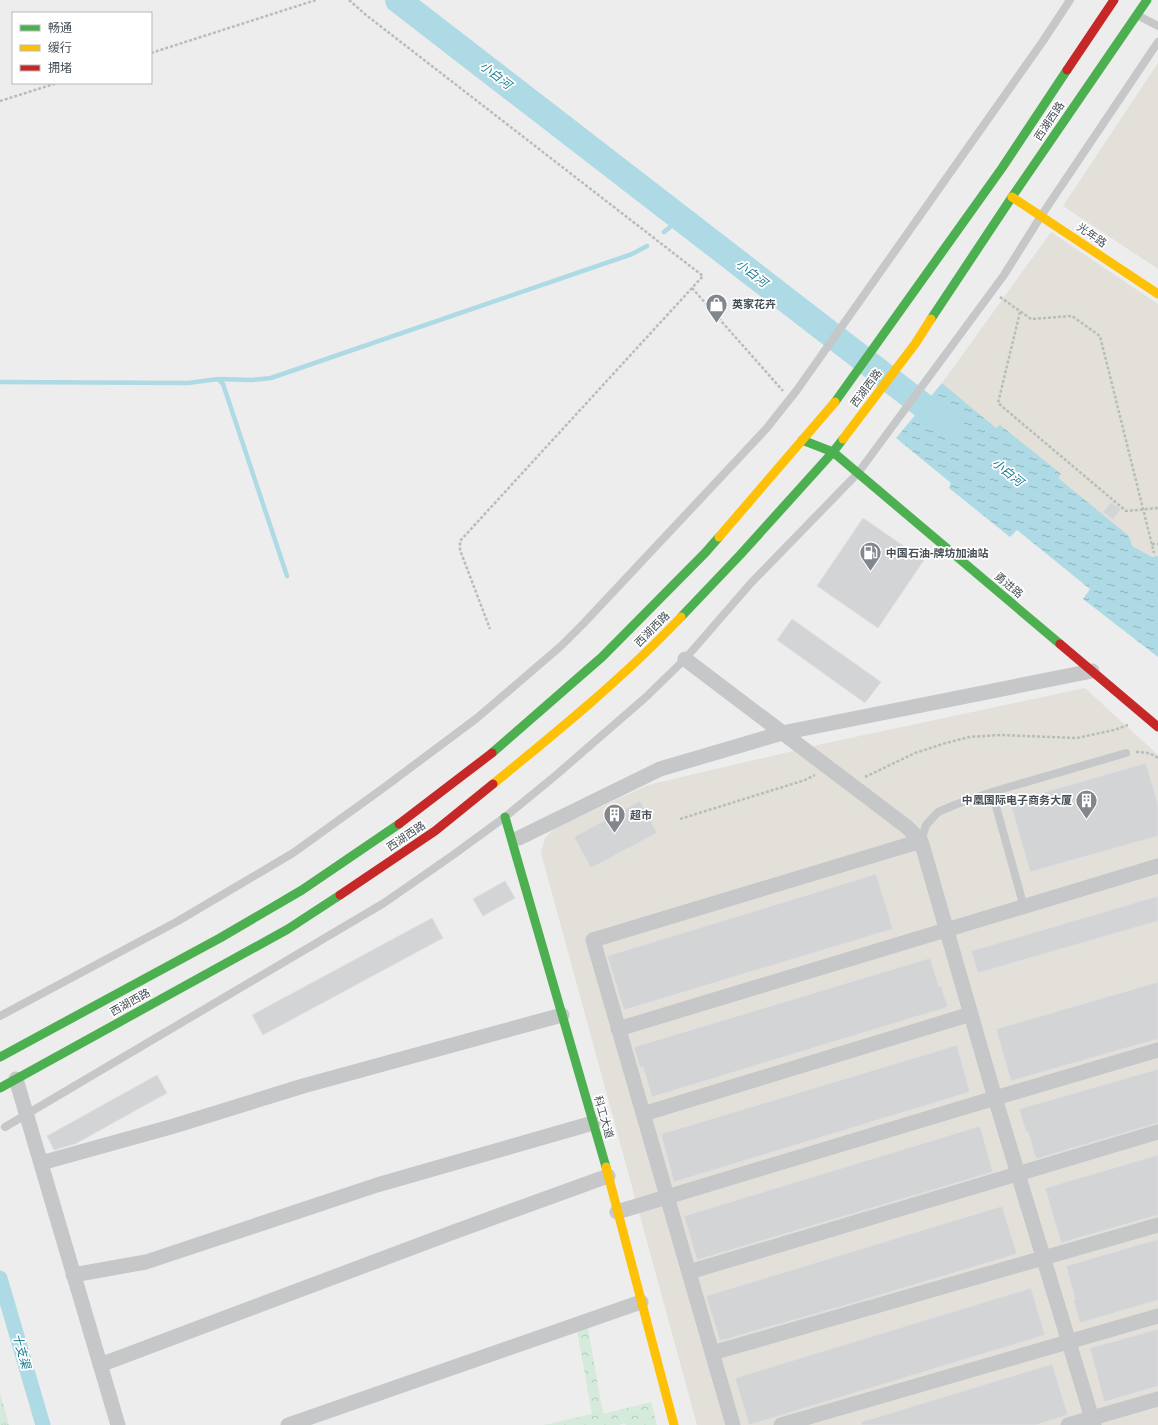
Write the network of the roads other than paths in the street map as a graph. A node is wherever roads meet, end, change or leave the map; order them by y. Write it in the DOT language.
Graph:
graph roads {
  1 [pos="1070,0"];
  2 [pos="1114,0"];
  3 [pos="1147,0"];
  4 [pos="1137,14"];
  5 [pos="1158,26"];
  6 [pos="1158,42"];
  7 [pos="1012,197"];
  8 [pos="1041,216"];
  9 [pos="1158,294"];
  10 [pos="802,440"];
  11 [pos="833,452"];
  12 [pos="858,473"];
  13 [pos="685,659"];
  14 [pos="1092,671"];
  15 [pos="1158,727"];
  16 [pos="782,733"];
  17 [pos="1126,753"];
  18 [pos="992,792"];
  19 [pos="505,816"];
  20 [pos="519,838"];
  21 [pos="921,841"];
  22 [pos="1158,866"];
  23 [pos="1024,907"];
  24 [pos="946,930"];
  25 [pos="971,1014"];
  26 [pos="562,1015"];
  27 [pos="0,1016"];
  28 [pos="618,1029"];
  29 [pos="1158,1050"];
  30 [pos="0,1057"];
  31 [pos="16,1079"];
  32 [pos="0,1088"];
  33 [pos="995,1098"];
  34 [pos="643,1114"];
  35 [pos="27,1115"];
  36 [pos="593,1123"];
  37 [pos="5,1127"];
  38 [pos="1158,1132"];
  39 [pos="40,1163"];
  40 [pos="1018,1173"];
  41 [pos="608,1176"];
  42 [pos="667,1197"];
  43 [pos="617,1212"];
  44 [pos="1158,1225"];
  45 [pos="1044,1257"];
  46 [pos="688,1272"];
  47 [pos="74,1275"];
  48 [pos="641,1302"];
  49 [pos="1158,1316"];
  50 [pos="1069,1342"];
  51 [pos="712,1353"];
  52 [pos="100,1365"];
  53 [pos="1158,1399"];
  54 [pos="1093,1421"];
  55 [pos="118,1425"];
  56 [pos="288,1425"];
  57 [pos="674,1425"];
  58 [pos="733,1425"];
  59 [pos="781,1425"];
  60 [pos="1068,1425"];
  1 -- 27 [label="lane"];
  2 -- 10 [label="main road, 西湖西路"];
  3 -- 4 [label="main road, 西湖西路"];
  4 -- 5 [label="lane"];
  4 -- 7 [label="main road, 西湖西路"];
  6 -- 8 [label="lane"];
  7 -- 8 [label="main road, 光年路"];
  7 -- 11 [label="main road, 西湖西路"];
  8 -- 9 [label="main road, 光年路"];
  8 -- 12 [label="lane"];
  10 -- 11 [label="main road, 勇进路"];
  10 -- 30 [label="main road, 西湖西路"];
  11 -- 12 [label="main road, 勇进路"];
  11 -- 31 [label="main road, 西湖西路"];
  12 -- 13 [label="lane"];
  12 -- 14 [label="main road, 勇进路"];
  13 -- 16 [label="street"];
  13 -- 19 [label="lane"];
  14 -- 15 [label="main road, 勇进路"];
  14 -- 16 [label="street"];
  16 -- 20 [label="street"];
  16 -- 21 [label="street"];
  17 -- 18 [label="lane"];
  18 -- 21 [label="lane"];
  18 -- 23 [label="lane"];
  19 -- 26 [label="main road, 科工大道"];
  19 -- 35 [label="lane"];
  21 -- 24 [label="street"];
  21 -- 28 [label="street"];
  22 -- 23 [label="street"];
  23 -- 24 [label="street"];
  24 -- 25 [label="street"];
  24 -- 28 [label="street"];
  25 -- 33 [label="street"];
  25 -- 34 [label="street"];
  26 -- 36 [label="main road, 科工大道"];
  26 -- 39 [label="street"];
  28 -- 34 [label="street"];
  29 -- 33 [label="street"];
  31 -- 32 [label="main road, 西湖西路"];
  31 -- 35 [label="street"];
  33 -- 40 [label="street"];
  33 -- 42 [label="street"];
  34 -- 42 [label="street"];
  35 -- 37 [label="lane"];
  35 -- 39 [label="street"];
  36 -- 41 [label="main road, 科工大道"];
  36 -- 47 [label="street"];
  38 -- 40 [label="street"];
  39 -- 47 [label="street"];
  40 -- 45 [label="street"];
  40 -- 46 [label="street"];
  41 -- 43 [label="main road, 科工大道"];
  41 -- 52 [label="street"];
  42 -- 43 [label="street"];
  42 -- 46 [label="street"];
  43 -- 48 [label="main road, 科工大道"];
  44 -- 45 [label="street"];
  45 -- 50 [label="street"];
  45 -- 51 [label="street"];
  46 -- 51 [label="street"];
  47 -- 52 [label="street"];
  48 -- 56 [label="street"];
  48 -- 57 [label="main road, 科工大道"];
  49 -- 50 [label="street"];
  50 -- 54 [label="street"];
  50 -- 59 [label="street"];
  51 -- 58 [label="street"];
  52 -- 55 [label="street"];
  53 -- 54 [label="street"];
  54 -- 60 [label="street"];
}
